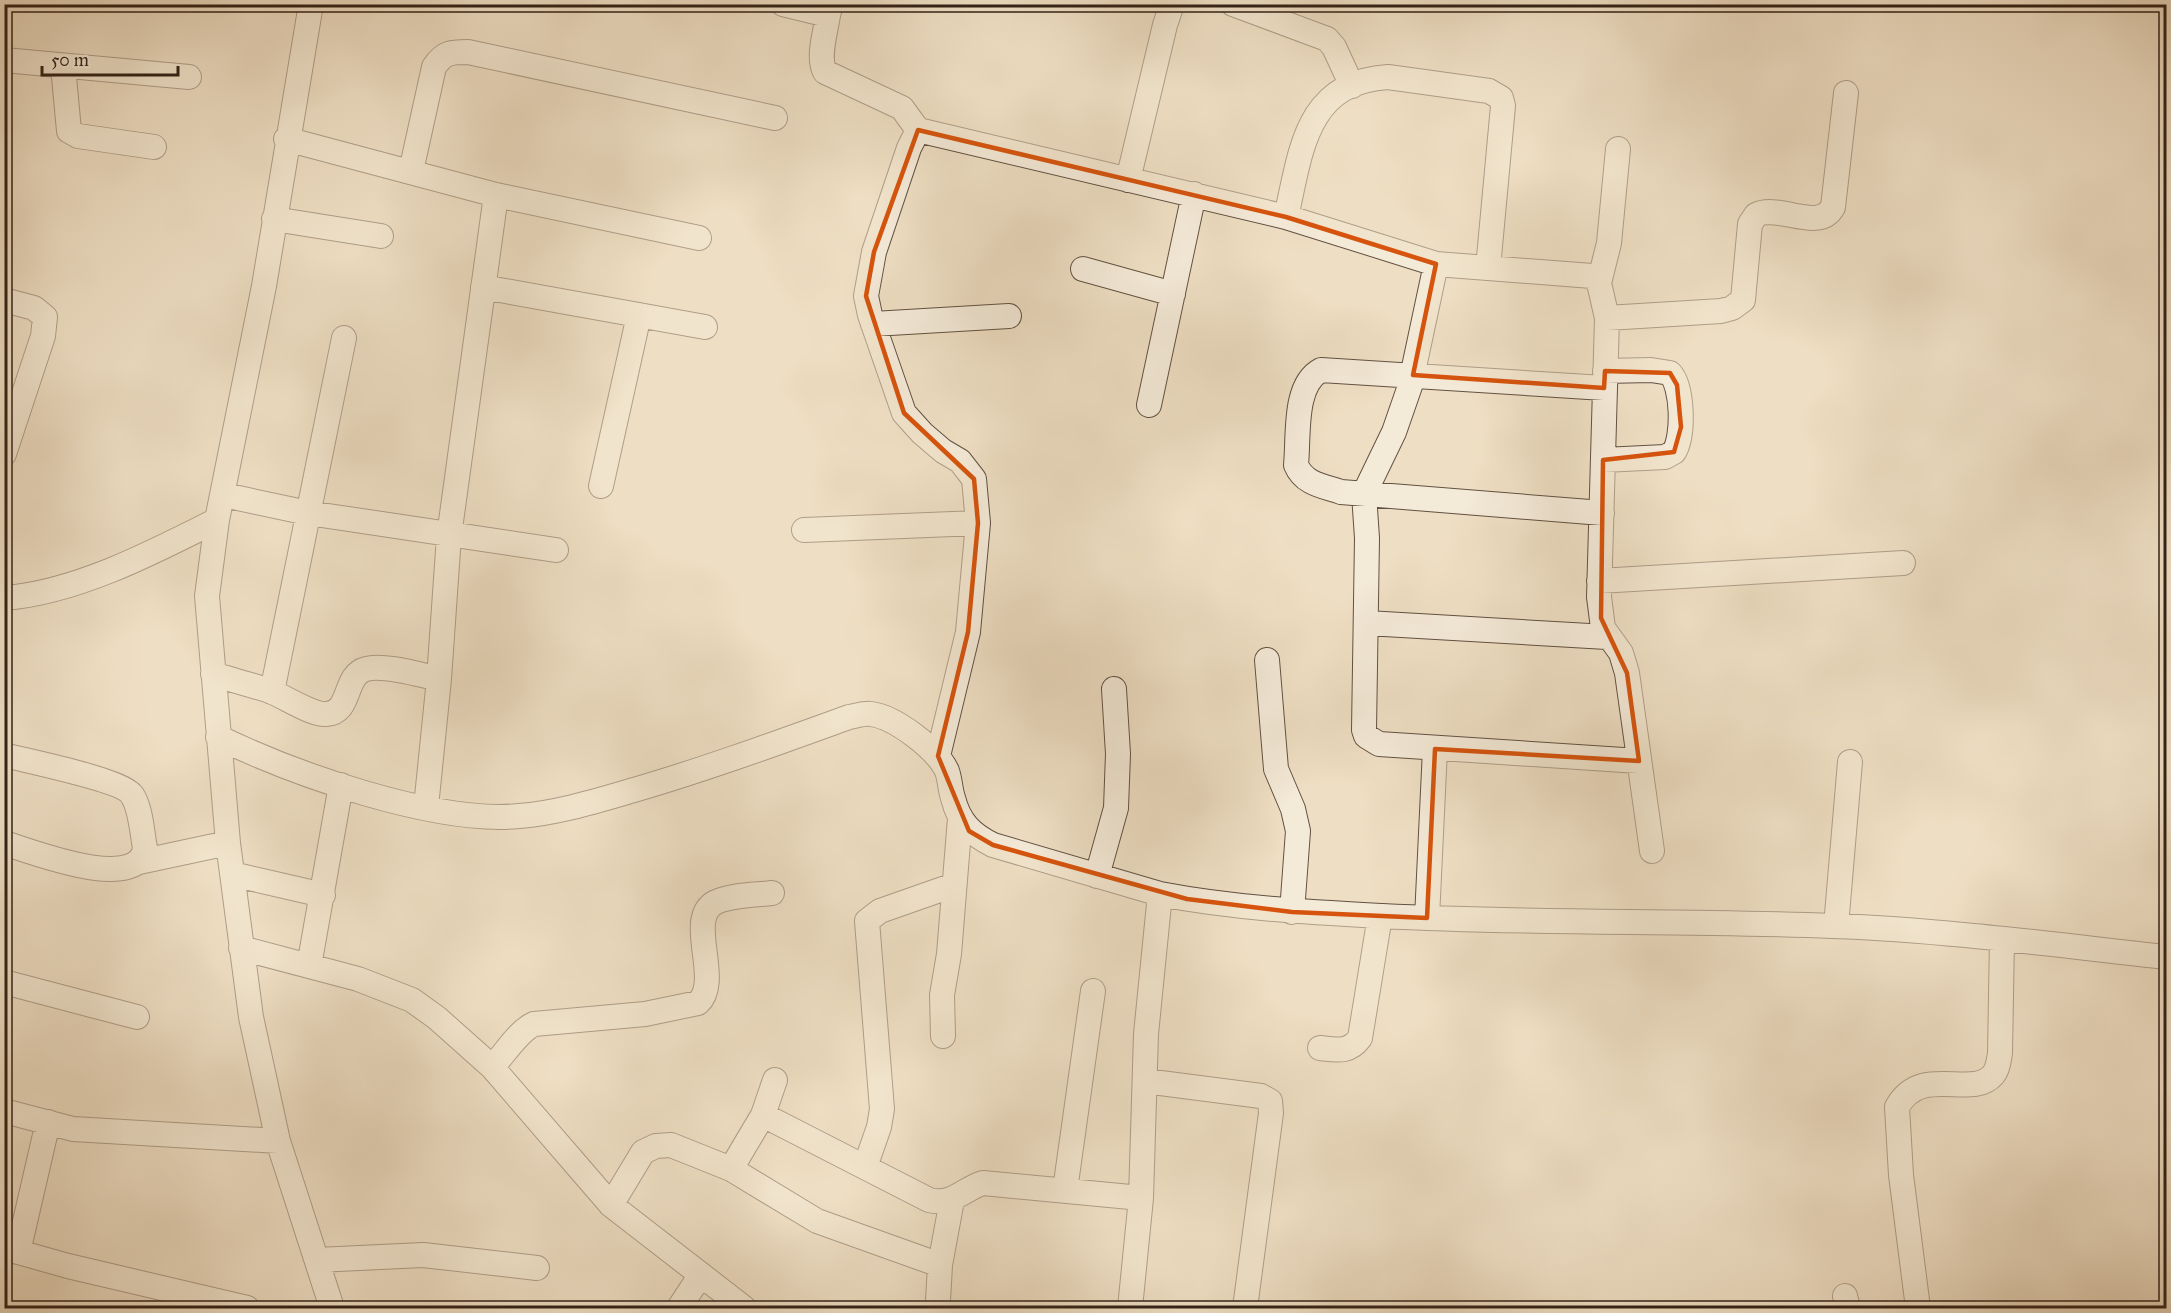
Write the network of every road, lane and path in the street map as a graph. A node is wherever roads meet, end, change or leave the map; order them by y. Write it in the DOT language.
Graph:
graph roads {
  1 [pos="311,4"];
  2 [pos="783,4"];
  3 [pos="1172,4"];
  4 [pos="1233,4"];
  5 [pos="830,10"];
  6 [pos="4,60"];
  7 [pos="63,66"];
  8 [pos="189,76"];
  9 [pos="1352,86"];
  10 [pos="1846,93"];
  11 [pos="775,118"];
  12 [pos="918,130"];
  13 [pos="286,140"];
  14 [pos="154,147"];
  15 [pos="1618,148"];
  16 [pos="411,171"];
  17 [pos="1128,180"];
  18 [pos="1194,194"];
  19 [pos="496,195"];
  20 [pos="1286,217"];
  21 [pos="274,219"];
  22 [pos="381,236"];
  23 [pos="699,238"];
  24 [pos="1436,264"];
  25 [pos="1488,268"];
  26 [pos="1083,269"];
  27 [pos="1599,284"];
  28 [pos="483,287"];
  29 [pos="1173,294"];
  30 [pos="4,300"];
  31 [pos="639,315"];
  32 [pos="1009,316"];
  33 [pos="1606,318"];
  34 [pos="873,324"];
  35 [pos="705,327"];
  36 [pos="344,338"];
  37 [pos="1413,375"];
  38 [pos="1604,379"];
  39 [pos="1149,405"];
  40 [pos="4,454"];
  41 [pos="1603,460"];
  42 [pos="601,486"];
  43 [pos="1364,494"];
  44 [pos="224,495"];
  45 [pos="308,513"];
  46 [pos="1602,513"];
  47 [pos="217,520"];
  48 [pos="978,523"];
  49 [pos="804,530"];
  50 [pos="449,536"];
  51 [pos="556,550"];
  52 [pos="1903,563"];
  53 [pos="1599,581"];
  54 [pos="4,598"];
  55 [pos="1367,623"];
  56 [pos="1607,637"];
  57 [pos="1266,660"];
  58 [pos="213,674"];
  59 [pos="439,679"];
  60 [pos="1114,689"];
  61 [pos="272,692"];
  62 [pos="218,737"];
  63 [pos="1435,749"];
  64 [pos="4,755"];
  65 [pos="939,756"];
  66 [pos="1639,761"];
  67 [pos="1850,762"];
  68 [pos="341,785"];
  69 [pos="426,807"];
  70 [pos="960,818"];
  71 [pos="4,843"];
  72 [pos="228,843"];
  73 [pos="1652,851"];
  74 [pos="139,862"];
  75 [pos="232,874"];
  76 [pos="1097,876"];
  77 [pos="954,885"];
  78 [pos="772,892"];
  79 [pos="1160,894"];
  80 [pos="323,895"];
  81 [pos="1292,912"];
  82 [pos="1380,916"];
  83 [pos="1427,918"];
  84 [pos="1836,926"];
  85 [pos="2002,939"];
  86 [pos="242,948"];
  87 [pos="2166,957"];
  88 [pos="309,966"];
  89 [pos="4,982"];
  90 [pos="1093,991"];
  91 [pos="136,1017"];
  92 [pos="943,1036"];
  93 [pos="1320,1048"];
  94 [pos="492,1067"];
  95 [pos="775,1080"];
  96 [pos="1145,1081"];
  97 [pos="4,1112"];
  98 [pos="763,1115"];
  99 [pos="48,1122"];
  100 [pos="278,1141"];
  101 [pos="865,1167"];
  102 [pos="731,1169"];
  103 [pos="1065,1190"];
  104 [pos="1141,1198"];
  105 [pos="952,1200"];
  106 [pos="611,1205"];
  107 [pos="11,1250"];
  108 [pos="316,1260"];
  109 [pos="940,1265"];
  110 [pos="537,1268"];
  111 [pos="700,1276"];
  112 [pos="938,1301"];
  113 [pos="247,1308"];
  114 [pos="332,1308"];
  115 [pos="679,1308"];
  116 [pos="744,1308"];
  117 [pos="1130,1308"];
  118 [pos="1245,1308"];
  119 [pos="1918,1308"];
  1 -- 13 [label="street"];
  2 -- 5 [label="street"];
  3 -- 17 [label="street"];
  4 -- 9 [label="street"];
  5 -- 12 [label="street"];
  6 -- 7 [label="street"];
  7 -- 8 [label="street"];
  7 -- 14 [label="street"];
  9 -- 20 [label="street"];
  9 -- 25 [label="street"];
  10 -- 33 [label="street"];
  11 -- 16 [label="street"];
  12 -- 17 [label="street"];
  12 -- 34 [label="street"];
  13 -- 16 [label="street"];
  13 -- 21 [label="street"];
  15 -- 27 [label="street"];
  16 -- 19 [label="street"];
  17 -- 18 [label="street"];
  18 -- 20 [label="street"];
  18 -- 29 [label="street"];
  19 -- 23 [label="street"];
  19 -- 28 [label="street"];
  20 -- 24 [label="street"];
  21 -- 22 [label="street"];
  21 -- 44 [label="street"];
  24 -- 25 [label="street"];
  24 -- 37 [label="street"];
  25 -- 27 [label="street"];
  26 -- 29 [label="street"];
  27 -- 33 [label="street"];
  28 -- 31 [label="street"];
  28 -- 50 [label="street"];
  29 -- 39 [label="street"];
  30 -- 40 [label="street"];
  31 -- 35 [label="street"];
  31 -- 42 [label="street"];
  32 -- 34 [label="street"];
  33 -- 38 [label="street"];
  34 -- 48 [label="street"];
  36 -- 45 [label="street"];
  37 -- 38 [label="street"];
  37 -- 43 [label="street"];
  37 -- 43 [label="street"];
  38 -- 41 [label="street"];
  38 -- 41 [label="street"];
  41 -- 46 [label="street"];
  43 -- 46 [label="street"];
  43 -- 55 [label="street"];
  44 -- 45 [label="street"];
  44 -- 47 [label="street"];
  45 -- 50 [label="street"];
  45 -- 61 [label="street"];
  46 -- 53 [label="street"];
  47 -- 54 [label="street"];
  47 -- 58 [label="street"];
  48 -- 49 [label="street"];
  48 -- 65 [label="street"];
  50 -- 51 [label="street"];
  50 -- 59 [label="street"];
  52 -- 53 [label="street"];
  53 -- 56 [label="street"];
  55 -- 56 [label="street"];
  55 -- 63 [label="street"];
  56 -- 66 [label="street"];
  57 -- 81 [label="street"];
  58 -- 61 [label="street"];
  58 -- 62 [label="street"];
  59 -- 61 [label="street"];
  59 -- 69 [label="street"];
  60 -- 76 [label="street"];
  62 -- 68 [label="street"];
  62 -- 72 [label="street"];
  63 -- 66 [label="street"];
  63 -- 83 [label="street"];
  64 -- 74 [label="street"];
  65 -- 69 [label="street"];
  65 -- 70 [label="street"];
  66 -- 73 [label="street"];
  67 -- 84 [label="street"];
  68 -- 69 [label="street"];
  68 -- 80 [label="street"];
  70 -- 76 [label="street"];
  70 -- 77 [label="street"];
  71 -- 74 [label="street"];
  72 -- 74 [label="street"];
  72 -- 75 [label="street"];
  75 -- 80 [label="street"];
  75 -- 86 [label="street"];
  76 -- 79 [label="street"];
  77 -- 92 [label="street"];
  77 -- 101 [label="street"];
  78 -- 94 [label="street"];
  79 -- 81 [label="street"];
  79 -- 96 [label="street"];
  80 -- 88 [label="street"];
  81 -- 82 [label="street"];
  82 -- 83 [label="street"];
  82 -- 93 [label="street"];
  83 -- 84 [label="street"];
  84 -- 85 [label="street"];
  85 -- 87 [label="street"];
  85 -- 119 [label="street"];
  86 -- 88 [label="street"];
  86 -- 100 [label="street"];
  88 -- 94 [label="street"];
  89 -- 91 [label="street"];
  90 -- 103 [label="street"];
  94 -- 106 [label="street"];
  95 -- 98 [label="street"];
  96 -- 104 [label="street"];
  96 -- 118 [label="street"];
  97 -- 99 [label="street"];
  98 -- 101 [label="street"];
  98 -- 102 [label="street"];
  99 -- 100 [label="street"];
  99 -- 107 [label="street"];
  100 -- 108 [label="street"];
  101 -- 105 [label="street"];
  102 -- 106 [label="street"];
  102 -- 109 [label="street"];
  103 -- 104 [label="street"];
  103 -- 105 [label="street"];
  104 -- 117 [label="street"];
  105 -- 109 [label="street"];
  106 -- 111 [label="street"];
  107 -- 113 [label="street"];
  108 -- 110 [label="street"];
  108 -- 114 [label="street"];
  109 -- 112 [label="street"];
  111 -- 115 [label="street"];
  111 -- 116 [label="street"];
}
